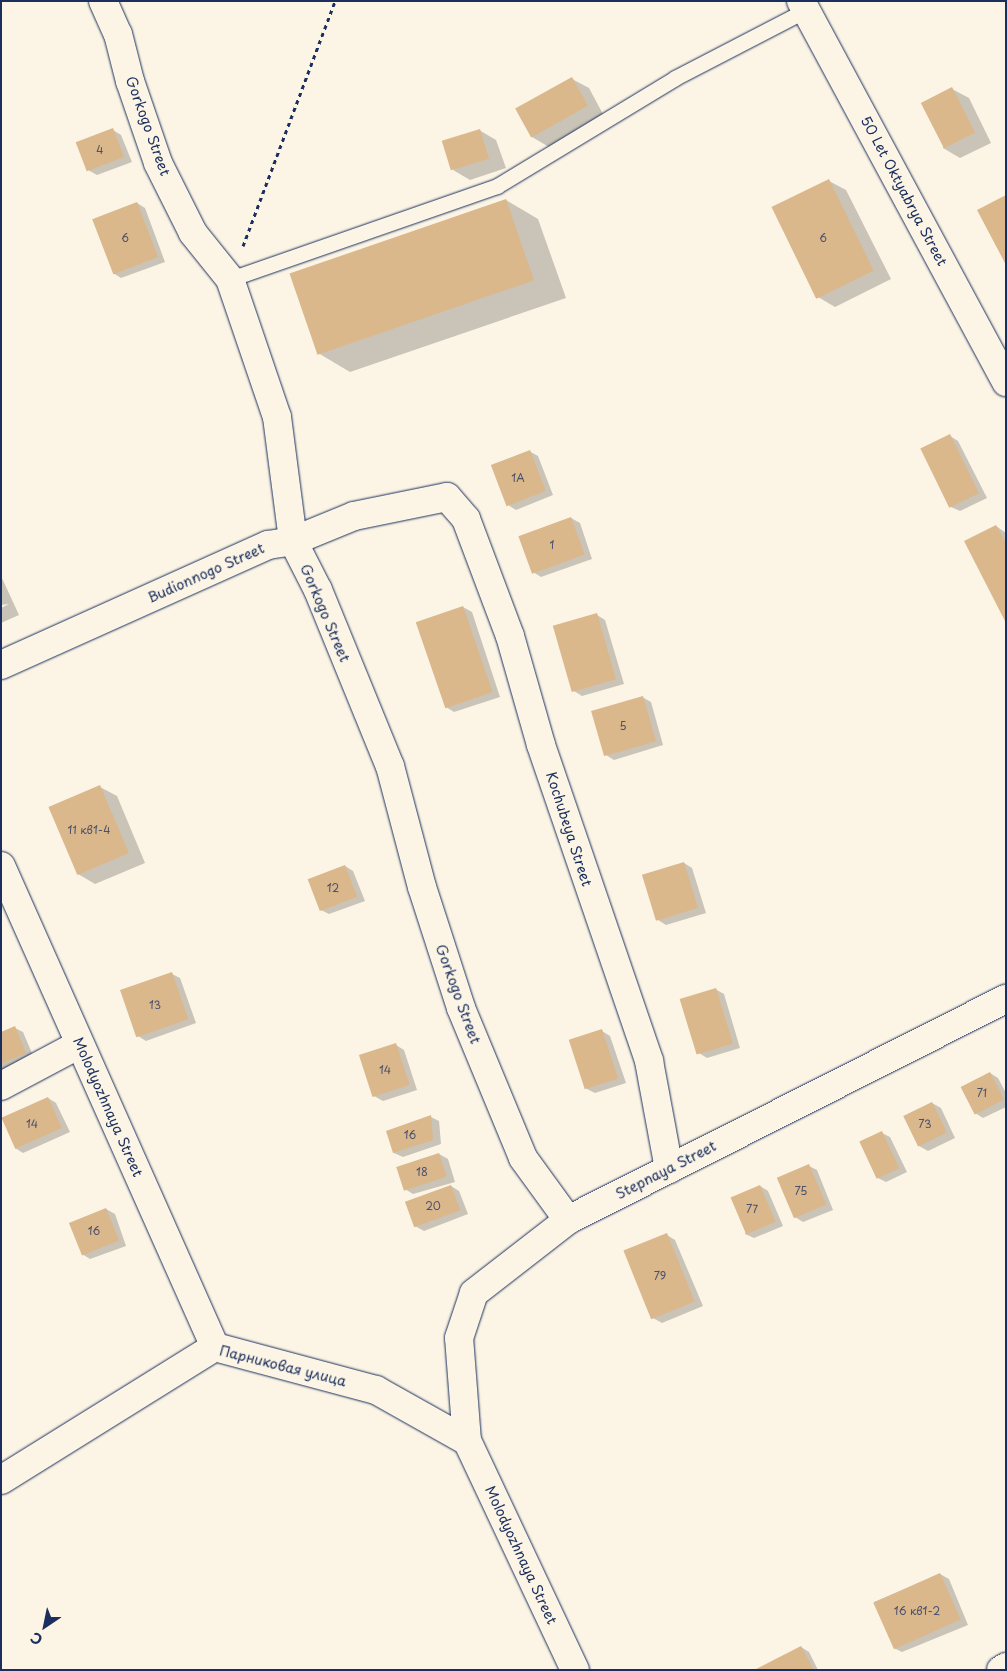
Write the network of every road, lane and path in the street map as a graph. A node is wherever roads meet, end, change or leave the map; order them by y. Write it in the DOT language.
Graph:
graph roads {
  1 [pos="103,1"];
  2 [pos="335,1"];
  3 [pos="804,5"];
  4 [pos="230,279"];
  5 [pos="1006,382"];
  6 [pos="447,497"];
  7 [pos="293,541"];
  8 [pos="1,665"];
  9 [pos="1,866"];
  10 [pos="1006,999"];
  11 [pos="80,1044"];
  12 [pos="1,1086"];
  13 [pos="668,1169"];
  14 [pos="568,1220"];
  15 [pos="215,1347"];
  16 [pos="467,1441"];
  17 [pos="1,1480"];
  18 [pos="1006,1667"];
  19 [pos="576,1670"];
  20 [pos="1001,1670"];
  1 -- 4 [label="street, Gorkogo Street"];
  2 -- 4 [label="path"];
  3 -- 4 [label="lane"];
  3 -- 5 [label="street, 50 Let Oktyabrya Street"];
  4 -- 7 [label="street, Gorkogo Street"];
  6 -- 7 [label="street, Budionnogo Street"];
  6 -- 13 [label="street, Kochubeya Street"];
  7 -- 8 [label="street, Budionnogo Street"];
  7 -- 14 [label="street, Gorkogo Street"];
  9 -- 11 [label="street, Molodyozhnaya Street"];
  10 -- 13 [label="street, Stepnaya Street"];
  11 -- 12 [label="street"];
  11 -- 15 [label="street, Molodyozhnaya Street"];
  13 -- 14 [label="street, Stepnaya Street"];
  14 -- 16 [label="street, Stepnaya Street"];
  15 -- 16 [label="street, Парниковая улица"];
  15 -- 17 [label="street, Парниковая улица"];
  16 -- 19 [label="street, Molodyozhnaya Street"];
  18 -- 20 [label="street"];
}
